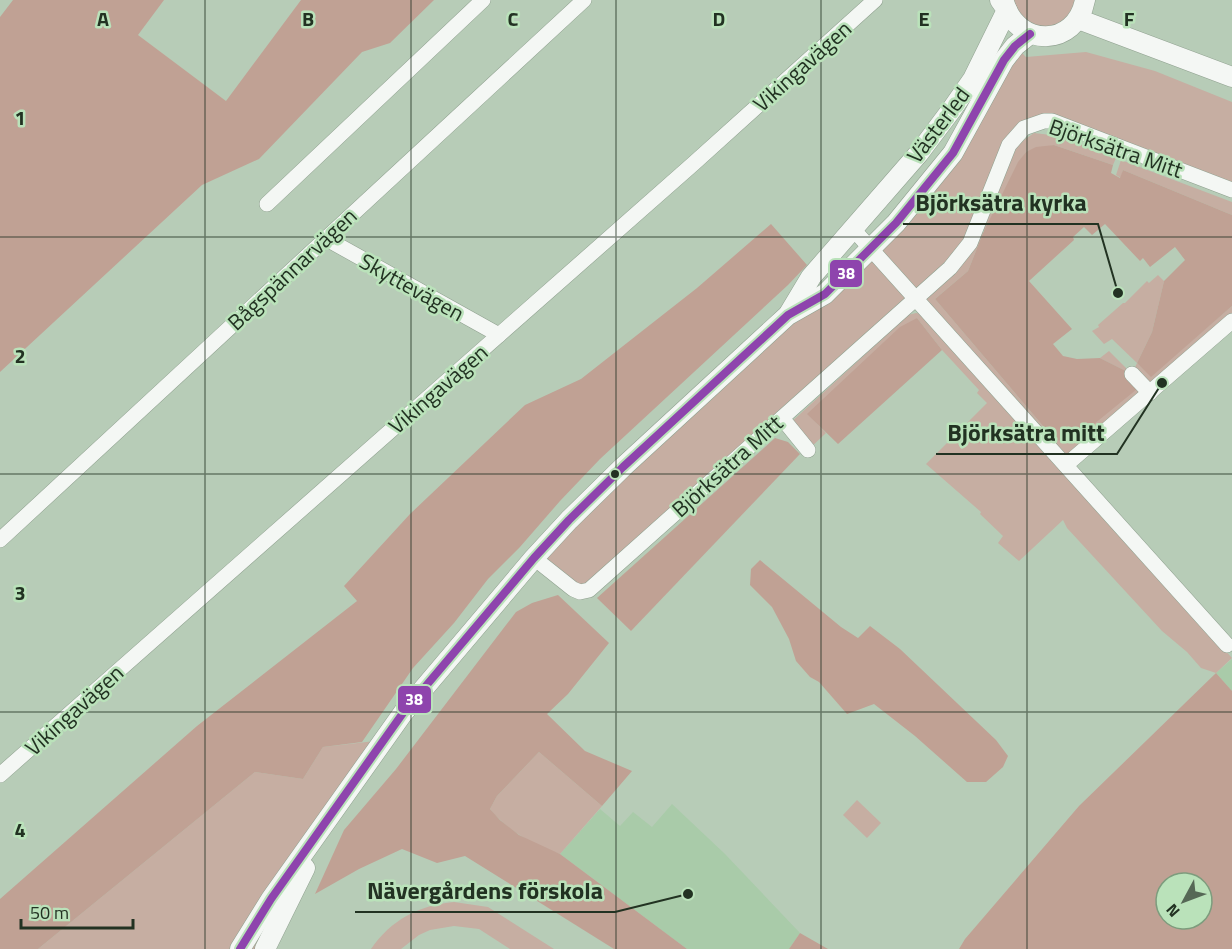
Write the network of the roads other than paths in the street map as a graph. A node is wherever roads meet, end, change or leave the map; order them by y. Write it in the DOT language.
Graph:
graph roads {
  1 [pos="483,0"];
  2 [pos="584,0"];
  3 [pos="875,0"];
  4 [pos="1085,0"];
  5 [pos="1004,3"];
  6 [pos="1073,24"];
  7 [pos="1030,34"];
  8 [pos="1232,77"];
  9 [pos="1232,190"];
  10 [pos="267,204"];
  11 [pos="853,229"];
  12 [pos="325,238"];
  13 [pos="871,248"];
  14 [pos="916,298"];
  15 [pos="788,315"];
  16 [pos="1232,321"];
  17 [pos="499,335"];
  18 [pos="1132,374"];
  19 [pos="1150,393"];
  20 [pos="782,418"];
  21 [pos="808,450"];
  22 [pos="1066,465"];
  23 [pos="0,540"];
  24 [pos="534,558"];
  25 [pos="1227,645"];
  26 [pos="0,775"];
  27 [pos="334,811"];
  28 [pos="240,949"];
  29 [pos="265,949"];
  1 -- 10 [label="street"];
  2 -- 12 [label="street, Bågspännarvägen"];
  3 -- 17 [label="street, Vikingavägen"];
  4 -- 6 [label="street"];
  5 -- 7 [label="street"];
  5 -- 11 [label="street, Västerled"];
  6 -- 7 [label="street"];
  6 -- 8 [label="street"];
  7 -- 13 [label="street, Västerled"];
  9 -- 14 [label="street, Björksätra Mitt"];
  11 -- 13 [label="street"];
  11 -- 15 [label="street, Västerled"];
  12 -- 17 [label="street, Skyttevägen"];
  12 -- 23 [label="street, Bågspännarvägen"];
  13 -- 14 [label="street"];
  13 -- 15 [label="street, Västerled"];
  14 -- 20 [label="street, Björksätra Mitt"];
  14 -- 22 [label="street"];
  15 -- 24 [label="street, Västerled"];
  16 -- 19 [label="street"];
  17 -- 26 [label="street, Vikingavägen"];
  18 -- 19 [label="street"];
  19 -- 22 [label="street"];
  20 -- 21 [label="street"];
  20 -- 24 [label="street, Björksätra Mitt"];
  22 -- 25 [label="street"];
  24 -- 27 [label="street, Västerled"];
  27 -- 28 [label="street, Västerled"];
  27 -- 29 [label="street, Västerled"];
}
